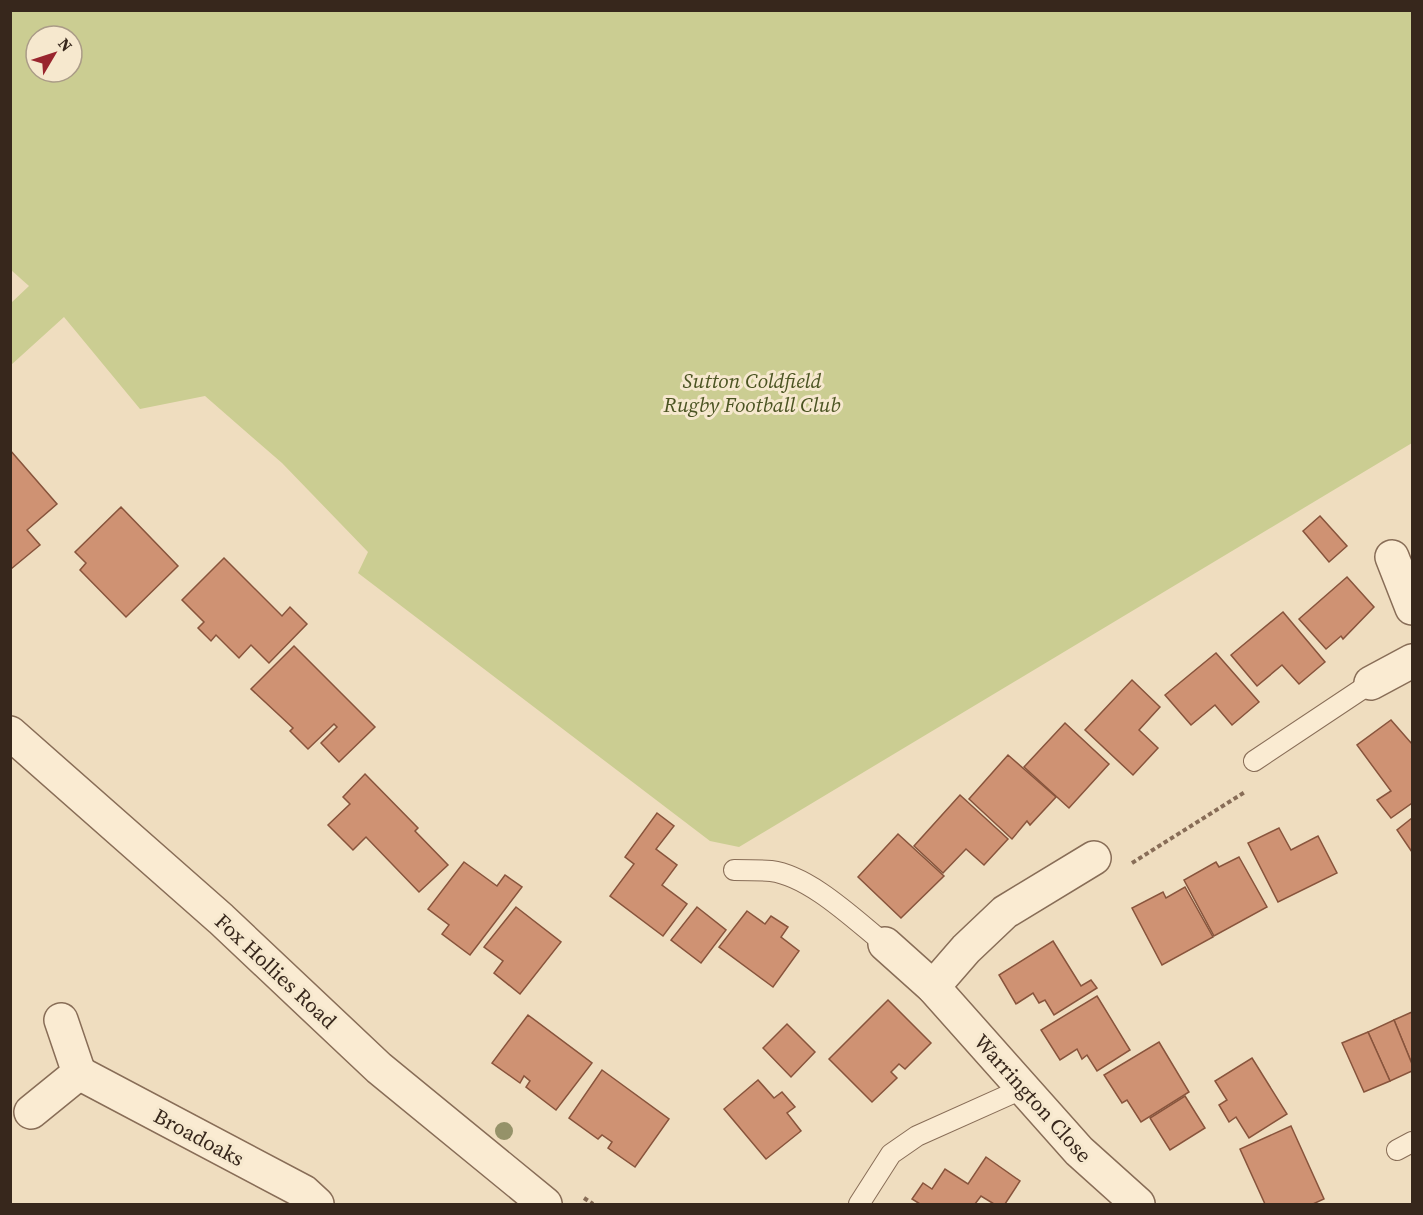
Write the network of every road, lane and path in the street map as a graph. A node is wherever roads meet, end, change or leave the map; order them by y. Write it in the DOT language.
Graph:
graph roads {
  1 [pos="1392,557"];
  2 [pos="1413,608"];
  3 [pos="1413,661"];
  4 [pos="1371,683"];
  5 [pos="10,733"];
  6 [pos="1254,761"];
  7 [pos="1094,858"];
  8 [pos="734,870"];
  9 [pos="885,944"];
  10 [pos="933,987"];
  11 [pos="61,1020"];
  12 [pos="79,1073"];
  13 [pos="1024,1088"];
  14 [pos="31,1112"];
  15 [pos="317,1204"];
  16 [pos="544,1204"];
  17 [pos="859,1204"];
  18 [pos="1138,1204"];
  1 -- 2 [label="street"];
  3 -- 4 [label="street"];
  4 -- 6 [label="lane"];
  5 -- 16 [label="street, Fox Hollies Road"];
  7 -- 10 [label="street"];
  8 -- 9 [label="lane"];
  9 -- 10 [label="street, Warrington Close"];
  10 -- 13 [label="street, Warrington Close"];
  11 -- 12 [label="street"];
  12 -- 14 [label="street"];
  12 -- 15 [label="street, Broadoaks"];
  13 -- 17 [label="lane"];
  13 -- 18 [label="street, Warrington Close"];
}
